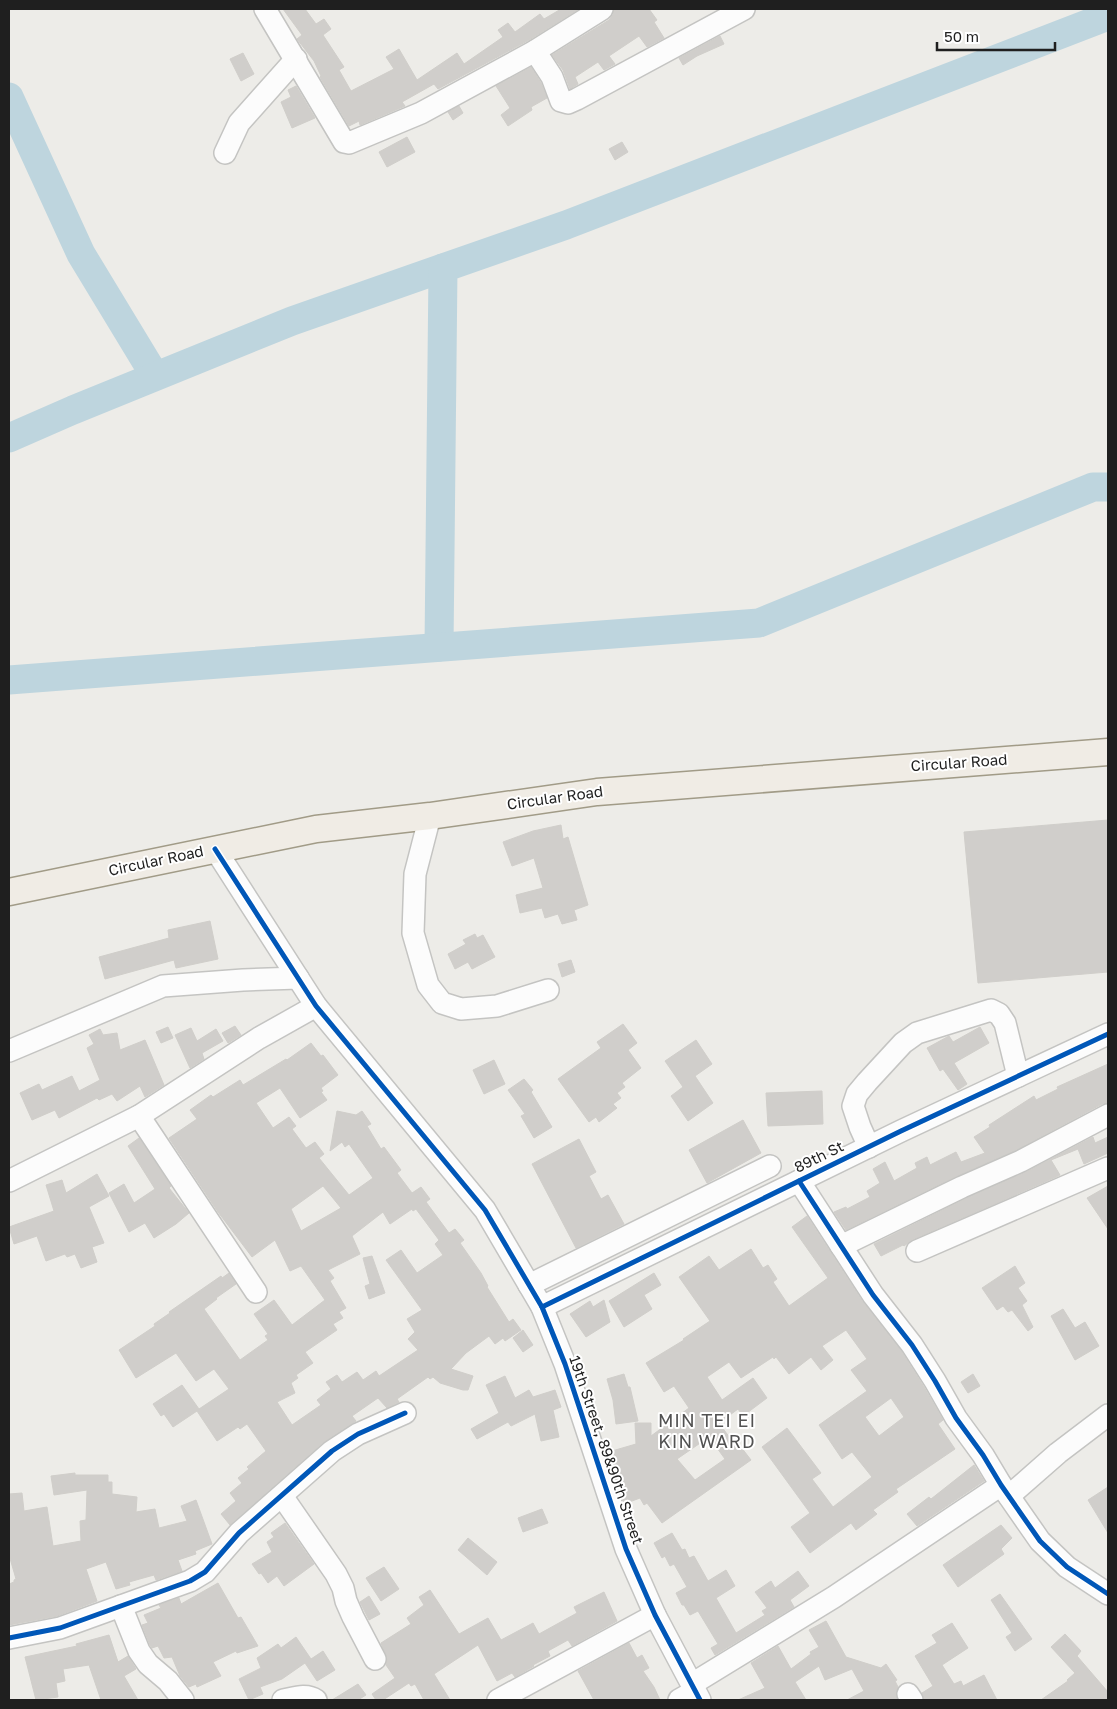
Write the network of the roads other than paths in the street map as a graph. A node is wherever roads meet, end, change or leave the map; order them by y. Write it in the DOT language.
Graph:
graph roads {
  1 [pos="265,9"];
  2 [pos="602,9"];
  3 [pos="744,9"];
  4 [pos="535,51"];
  5 [pos="296,59"];
  6 [pos="225,153"];
  7 [pos="1108,752"];
  8 [pos="430,816"];
  9 [pos="215,849"];
  10 [pos="9,892"];
  11 [pos="298,978"];
  12 [pos="548,990"];
  13 [pos="316,1006"];
  14 [pos="1108,1034"];
  15 [pos="9,1051"];
  16 [pos="1018,1076"];
  17 [pos="1108,1114"];
  18 [pos="139,1116"];
  19 [pos="869,1147"];
  20 [pos="770,1166"];
  21 [pos="1108,1168"];
  22 [pos="9,1181"];
  23 [pos="799,1181"];
  24 [pos="841,1246"];
  25 [pos="917,1251"];
  26 [pos="529,1285"];
  27 [pos="256,1292"];
  28 [pos="542,1307"];
  29 [pos="405,1413"];
  30 [pos="1108,1414"];
  31 [pos="1005,1491"];
  32 [pos="282,1496"];
  33 [pos="1108,1594"];
  34 [pos="121,1606"];
  35 [pos="656,1615"];
  36 [pos="9,1638"];
  37 [pos="375,1659"];
  38 [pos="692,1694"];
  39 [pos="183,1700"];
  40 [pos="283,1700"];
  41 [pos="316,1700"];
  42 [pos="498,1700"];
  1 -- 5 [label="street"];
  2 -- 4 [label="street"];
  3 -- 4 [label="street"];
  4 -- 5 [label="street"];
  5 -- 6 [label="street"];
  7 -- 8 [label="main road, Circular Road"];
  8 -- 9 [label="main road, Circular Road"];
  8 -- 12 [label="street"];
  9 -- 10 [label="main road, Circular Road"];
  9 -- 11 [label="street, 19th Street, 89&90th Street"];
  11 -- 13 [label="street, 19th Street, 89&90th Street"];
  11 -- 15 [label="street"];
  13 -- 18 [label="street"];
  13 -- 26 [label="street, 19th Street, 89&90th Street"];
  14 -- 16 [label="street, 89th St"];
  16 -- 19 [label="street, 89th St"];
  16 -- 19 [label="street"];
  17 -- 24 [label="street"];
  18 -- 22 [label="street"];
  18 -- 27 [label="street"];
  19 -- 23 [label="street, 89th St"];
  20 -- 26 [label="street"];
  21 -- 25 [label="street"];
  23 -- 24 [label="street"];
  23 -- 28 [label="street, 89th St"];
  24 -- 31 [label="street"];
  26 -- 28 [label="street, 19th Street, 89&90th Street"];
  28 -- 35 [label="street, 19th Street, 89&90th Street"];
  29 -- 32 [label="street"];
  30 -- 31 [label="street"];
  31 -- 33 [label="street"];
  31 -- 38 [label="street"];
  32 -- 34 [label="street"];
  32 -- 37 [label="street"];
  34 -- 36 [label="street"];
  34 -- 39 [label="street"];
  35 -- 38 [label="street, 19th Street, 89&90th Street"];
  35 -- 42 [label="street"];
  40 -- 41 [label="street"];
}
